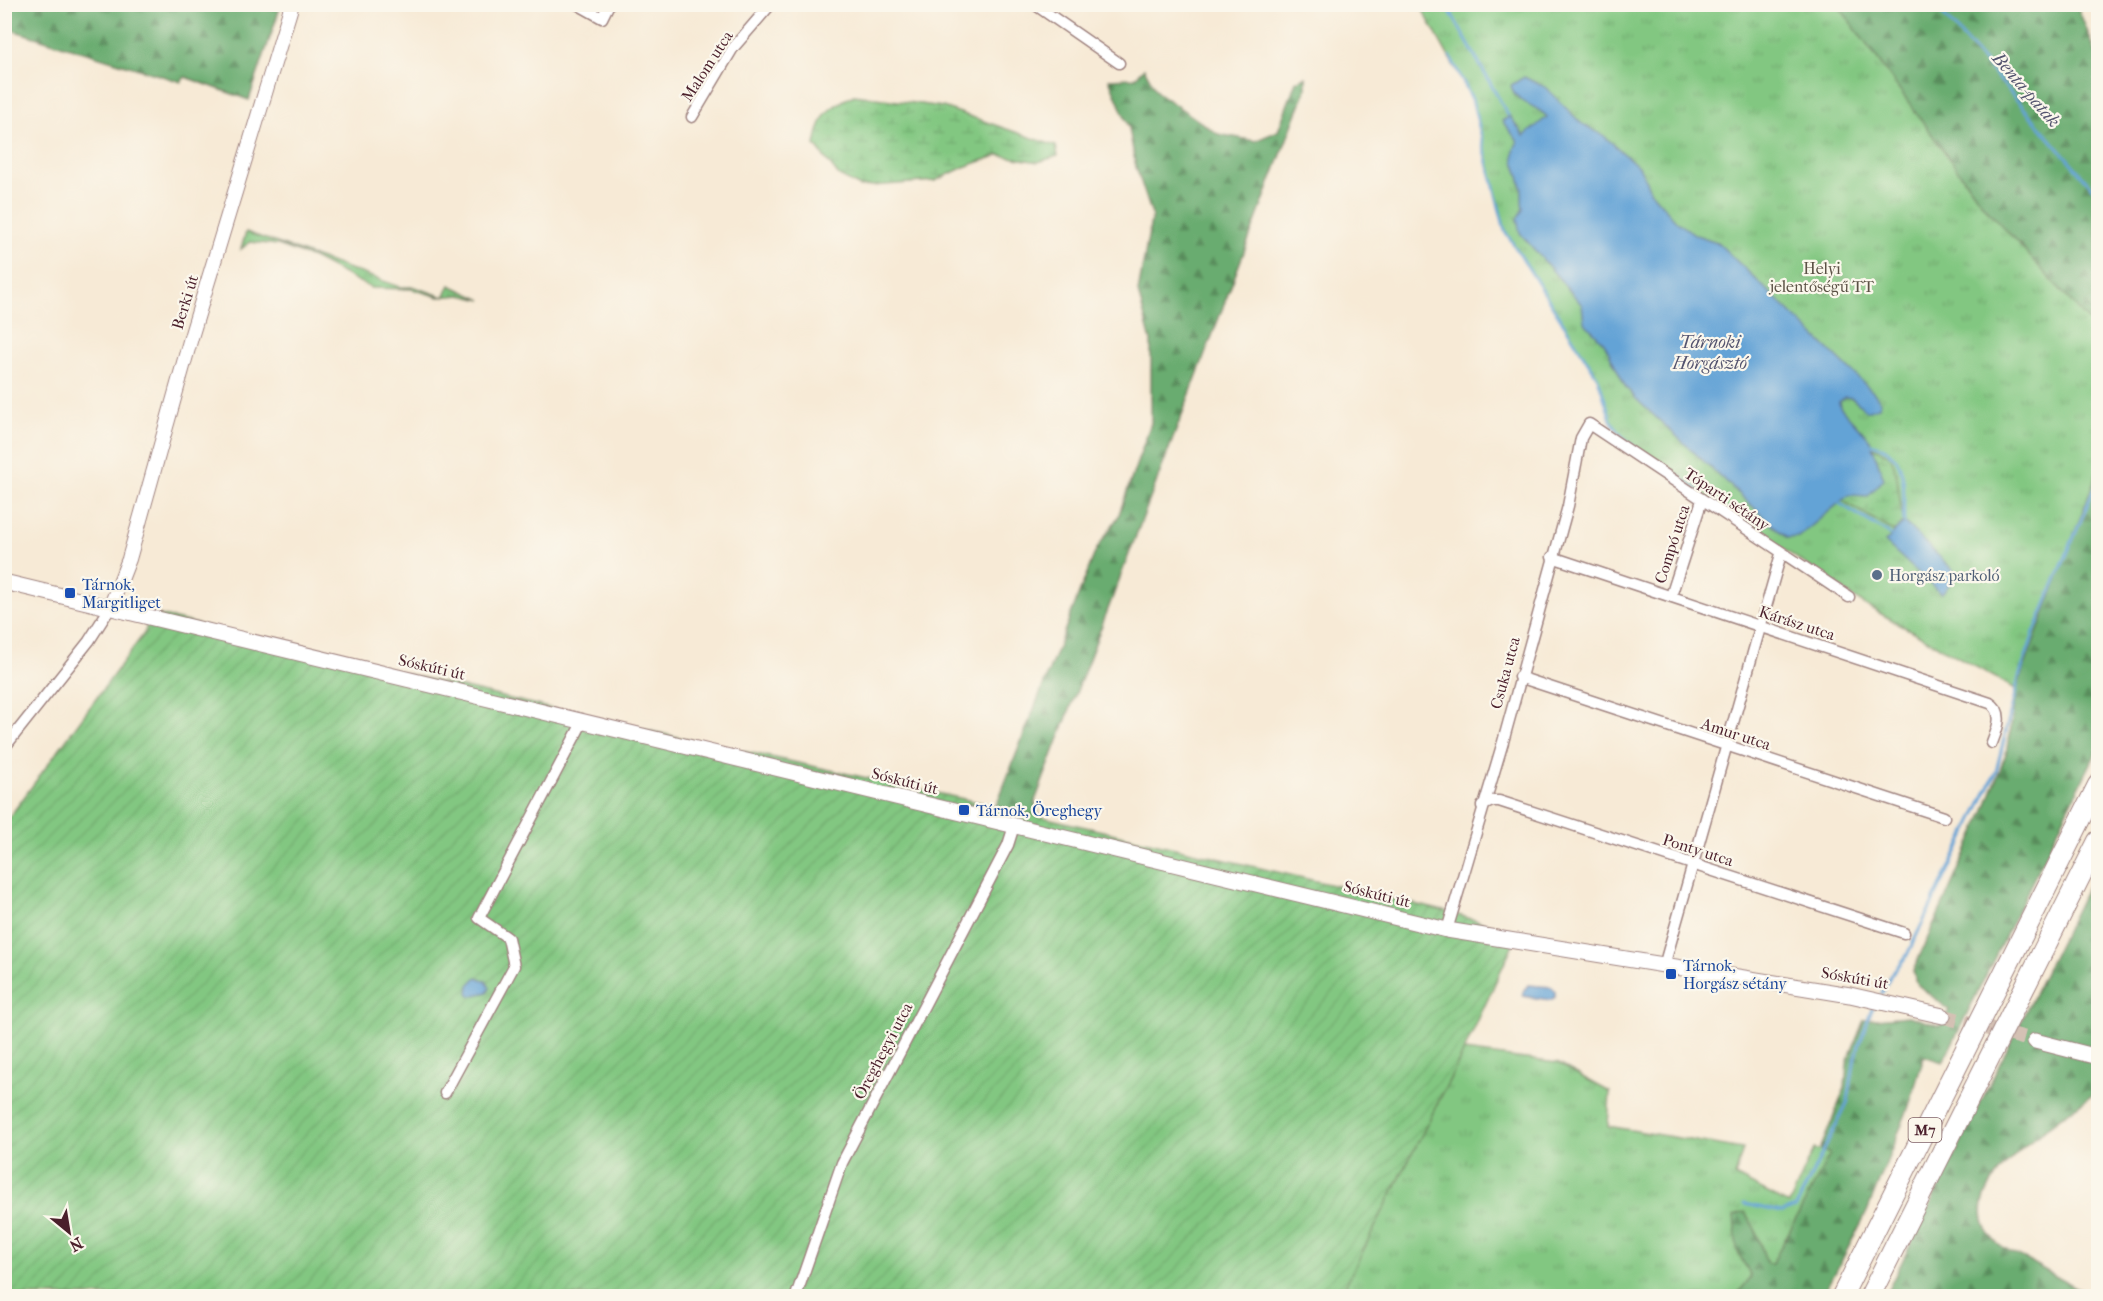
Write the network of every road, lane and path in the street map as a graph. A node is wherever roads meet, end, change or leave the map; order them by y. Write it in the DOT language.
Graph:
graph roads {
  1 [pos="292,4"];
  2 [pos="577,4"];
  3 [pos="609,4"];
  4 [pos="771,4"];
  5 [pos="1034,4"];
  6 [pos="1119,63"];
  7 [pos="692,117"];
  8 [pos="1589,424"];
  9 [pos="1702,500"];
  10 [pos="1781,554"];
  11 [pos="1552,557"];
  12 [pos="4,582"];
  13 [pos="1671,597"];
  14 [pos="1849,597"];
  15 [pos="110,608"];
  16 [pos="1761,627"];
  17 [pos="1519,677"];
  18 [pos="583,721"];
  19 [pos="1992,743"];
  20 [pos="1727,747"];
  21 [pos="4,748"];
  22 [pos="2098,785"];
  23 [pos="1482,806"];
  24 [pos="1944,818"];
  25 [pos="1014,826"];
  26 [pos="2098,841"];
  27 [pos="1693,865"];
  28 [pos="1447,930"];
  29 [pos="1904,933"];
  30 [pos="1664,966"];
  31 [pos="1943,1016"];
  32 [pos="2035,1041"];
  33 [pos="2098,1057"];
  34 [pos="445,1093"];
  35 [pos="796,1296"];
  36 [pos="1842,1296"];
  37 [pos="1870,1296"];
  1 -- 15 [label="street, Berki út"];
  2 -- 3 [label="street"];
  4 -- 7 [label="street, Malom utca"];
  5 -- 6 [label="street"];
  8 -- 9 [label="street, Tóparti sétány"];
  8 -- 11 [label="street, Csuka utca"];
  9 -- 10 [label="street, Tóparti sétány"];
  9 -- 13 [label="street, Compó utca"];
  10 -- 14 [label="street, Tóparti sétány"];
  10 -- 16 [label="street"];
  11 -- 13 [label="street, Kárász utca"];
  11 -- 17 [label="street, Csuka utca"];
  12 -- 15 [label="main road, Sóskúti út"];
  13 -- 16 [label="street, Kárász utca"];
  15 -- 18 [label="main road, Sóskúti út"];
  15 -- 21 [label="street"];
  16 -- 19 [label="street, Kárász utca"];
  16 -- 20 [label="street"];
  17 -- 20 [label="street, Amur utca"];
  17 -- 23 [label="street, Csuka utca"];
  18 -- 25 [label="main road, Sóskúti út"];
  18 -- 34 [label="street"];
  20 -- 24 [label="street, Amur utca"];
  20 -- 27 [label="street"];
  22 -- 36 [label="highway, M7"];
  23 -- 27 [label="street, Ponty utca"];
  23 -- 28 [label="street, Csuka utca"];
  25 -- 28 [label="main road, Sóskúti út"];
  25 -- 35 [label="street, Öreghegyi utca"];
  26 -- 37 [label="highway, M7"];
  27 -- 29 [label="street, Ponty utca"];
  27 -- 30 [label="street"];
  28 -- 30 [label="main road, Sóskúti út"];
  30 -- 31 [label="main road, Sóskúti út"];
  32 -- 33 [label="main road"];
}
